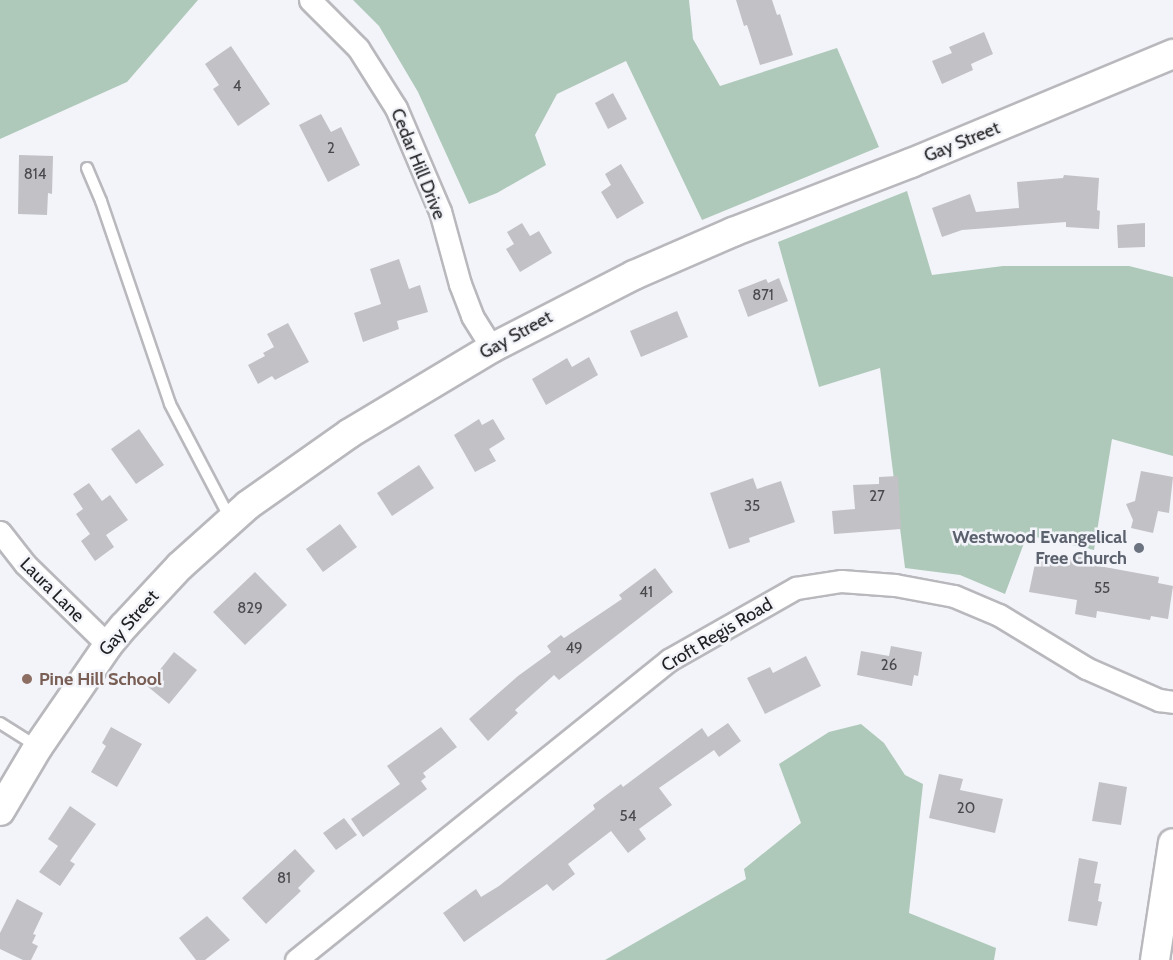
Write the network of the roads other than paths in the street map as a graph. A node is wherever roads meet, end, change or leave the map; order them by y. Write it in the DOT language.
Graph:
graph roads {
  1 [pos="310,0"];
  2 [pos="1173,54"];
  3 [pos="87,168"];
  4 [pos="492,348"];
  5 [pos="231,520"];
  6 [pos="0,532"];
  7 [pos="108,645"];
  8 [pos="1173,702"];
  9 [pos="0,723"];
  10 [pos="38,747"];
  11 [pos="0,812"];
  12 [pos="1173,843"];
  13 [pos="1162,947"];
  14 [pos="296,960"];
  1 -- 4 [label="street, Cedar Hill Drive"];
  2 -- 4 [label="street, Gay Street"];
  3 -- 5 [label="lane"];
  4 -- 5 [label="street, Gay Street"];
  5 -- 7 [label="street, Gay Street"];
  6 -- 7 [label="street, Laura Lane"];
  7 -- 10 [label="street, Gay Street"];
  8 -- 14 [label="street, Croft Regis Road"];
  9 -- 10 [label="lane"];
  10 -- 11 [label="street, Gay Street"];
  12 -- 13 [label="street"];
}
